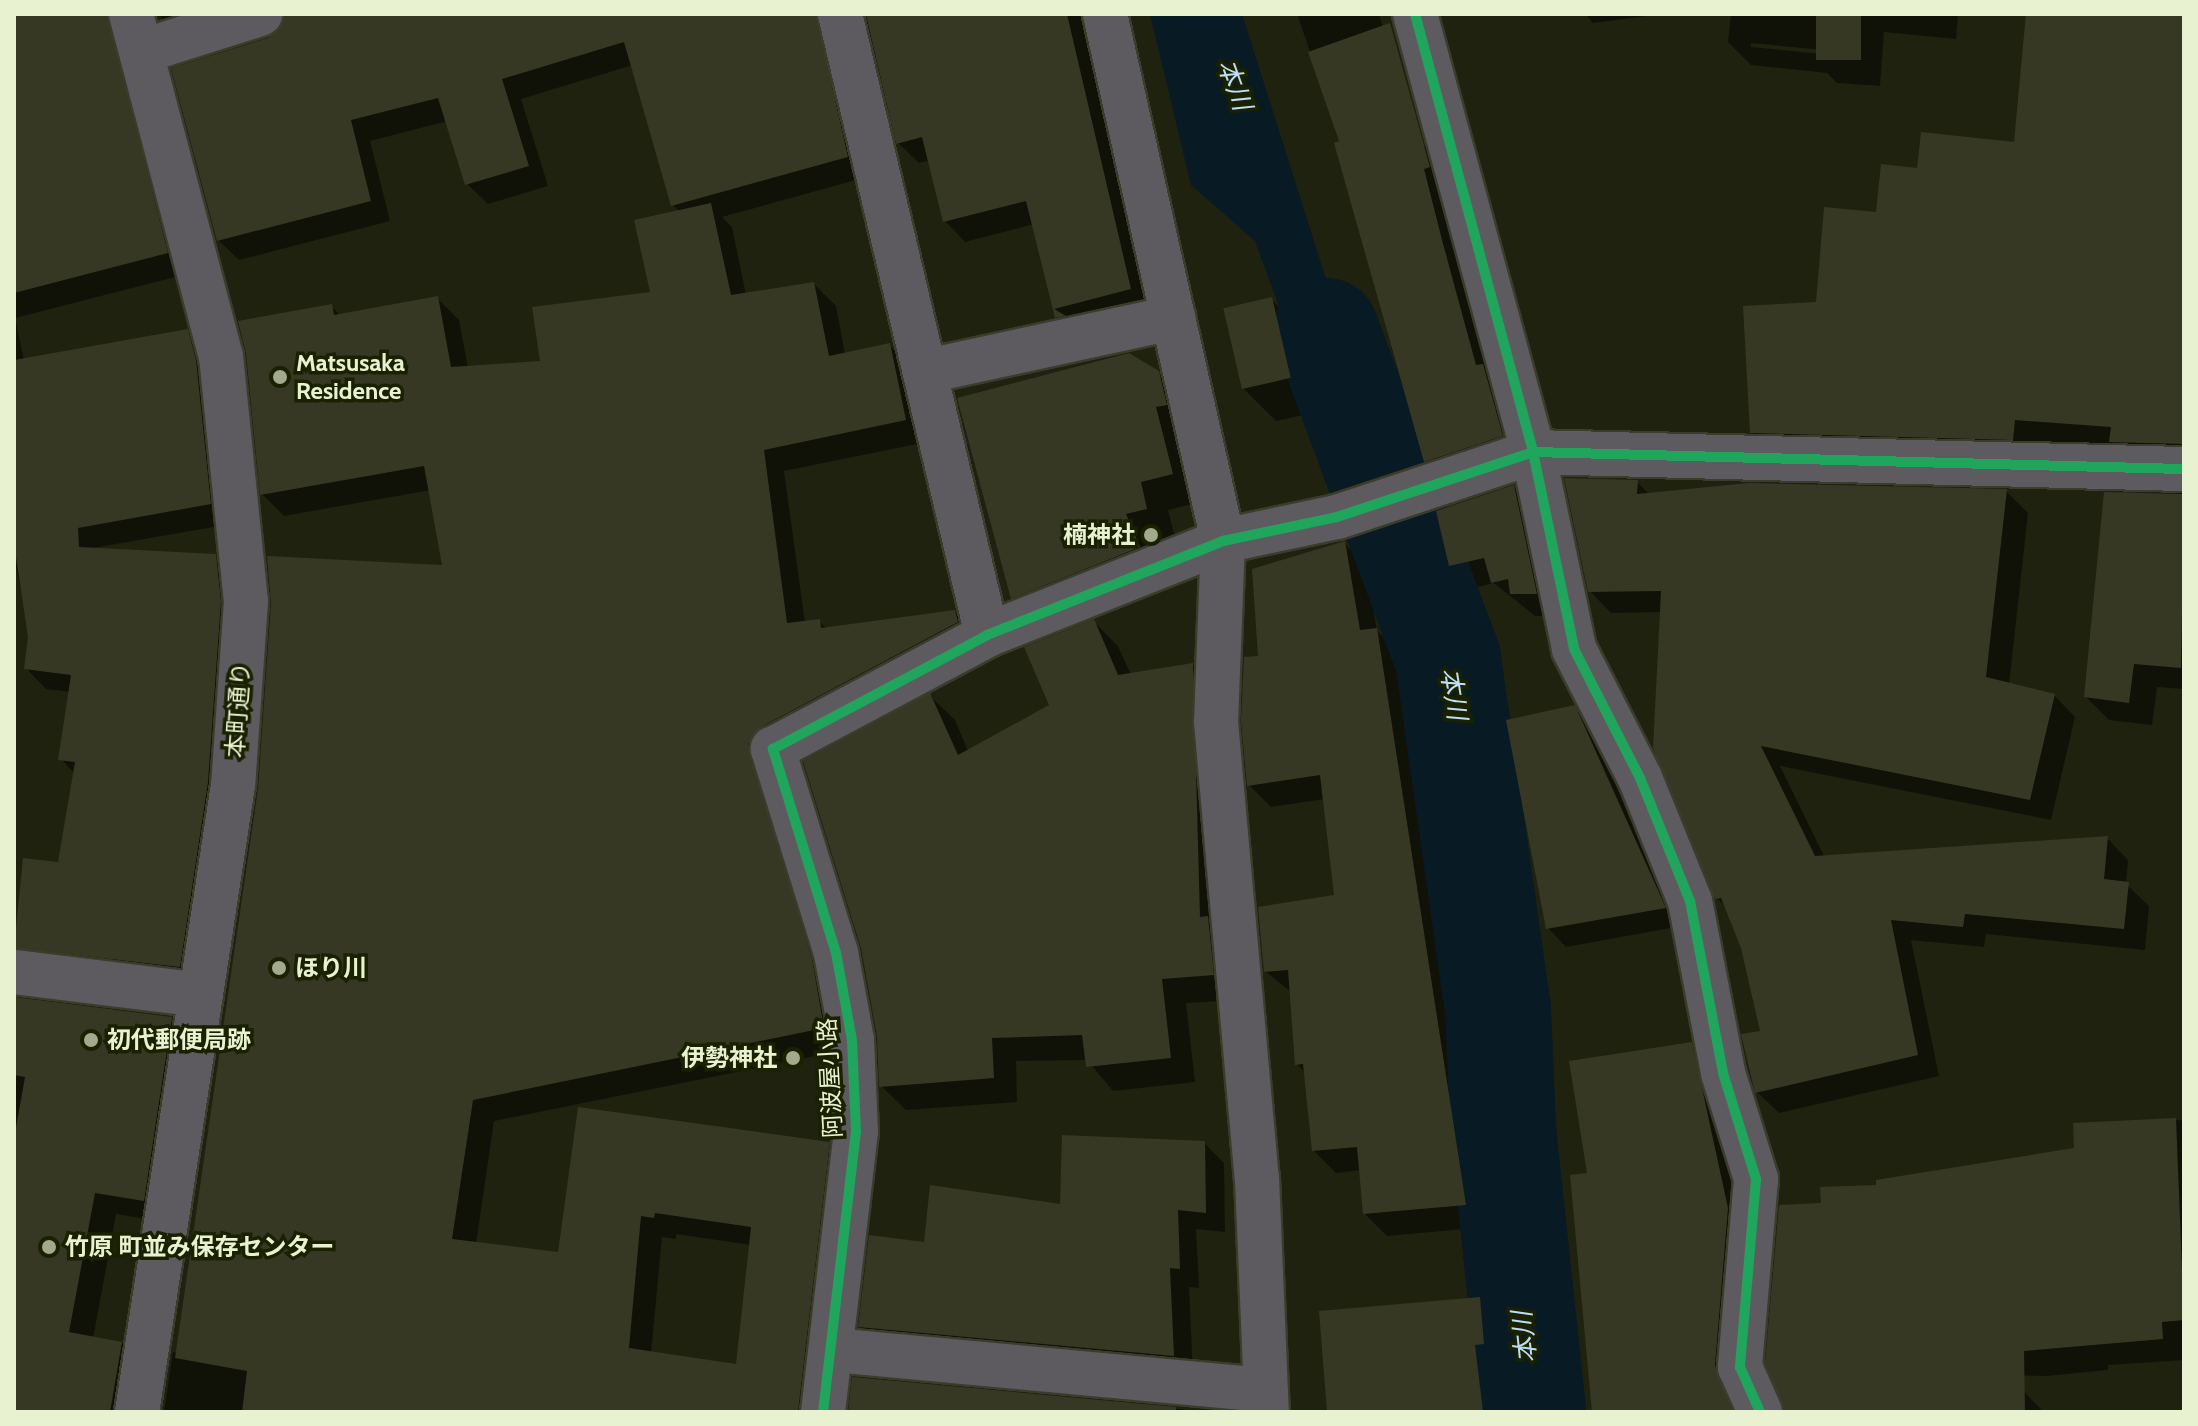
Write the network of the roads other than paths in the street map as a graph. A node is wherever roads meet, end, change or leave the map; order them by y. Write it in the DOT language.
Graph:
graph roads {
  1 [pos="260,14"];
  2 [pos="840,14"];
  3 [pos="1105,14"];
  4 [pos="1415,14"];
  5 [pos="137,32"];
  6 [pos="1173,318"];
  7 [pos="927,371"];
  8 [pos="1533,452"];
  9 [pos="2184,469"];
  10 [pos="1223,541"];
  11 [pos="987,635"];
  12 [pos="14,972"];
  13 [pos="201,995"];
  14 [pos="832,1350"];
  15 [pos="1266,1401"];
  16 [pos="137,1412"];
  17 [pos="823,1412"];
  18 [pos="1760,1412"];
  1 -- 5 [label="street"];
  2 -- 7 [label="street"];
  3 -- 6 [label="street"];
  4 -- 8 [label="street"];
  5 -- 13 [label="street, 本町通り"];
  6 -- 7 [label="street"];
  6 -- 10 [label="street"];
  7 -- 11 [label="street"];
  8 -- 9 [label="street"];
  8 -- 10 [label="street"];
  8 -- 18 [label="street"];
  10 -- 11 [label="street"];
  10 -- 15 [label="street"];
  11 -- 14 [label="street, 阿波屋小路"];
  12 -- 13 [label="street"];
  13 -- 16 [label="street, 本町通り"];
  14 -- 15 [label="street"];
  14 -- 17 [label="street, 阿波屋小路"];
}
